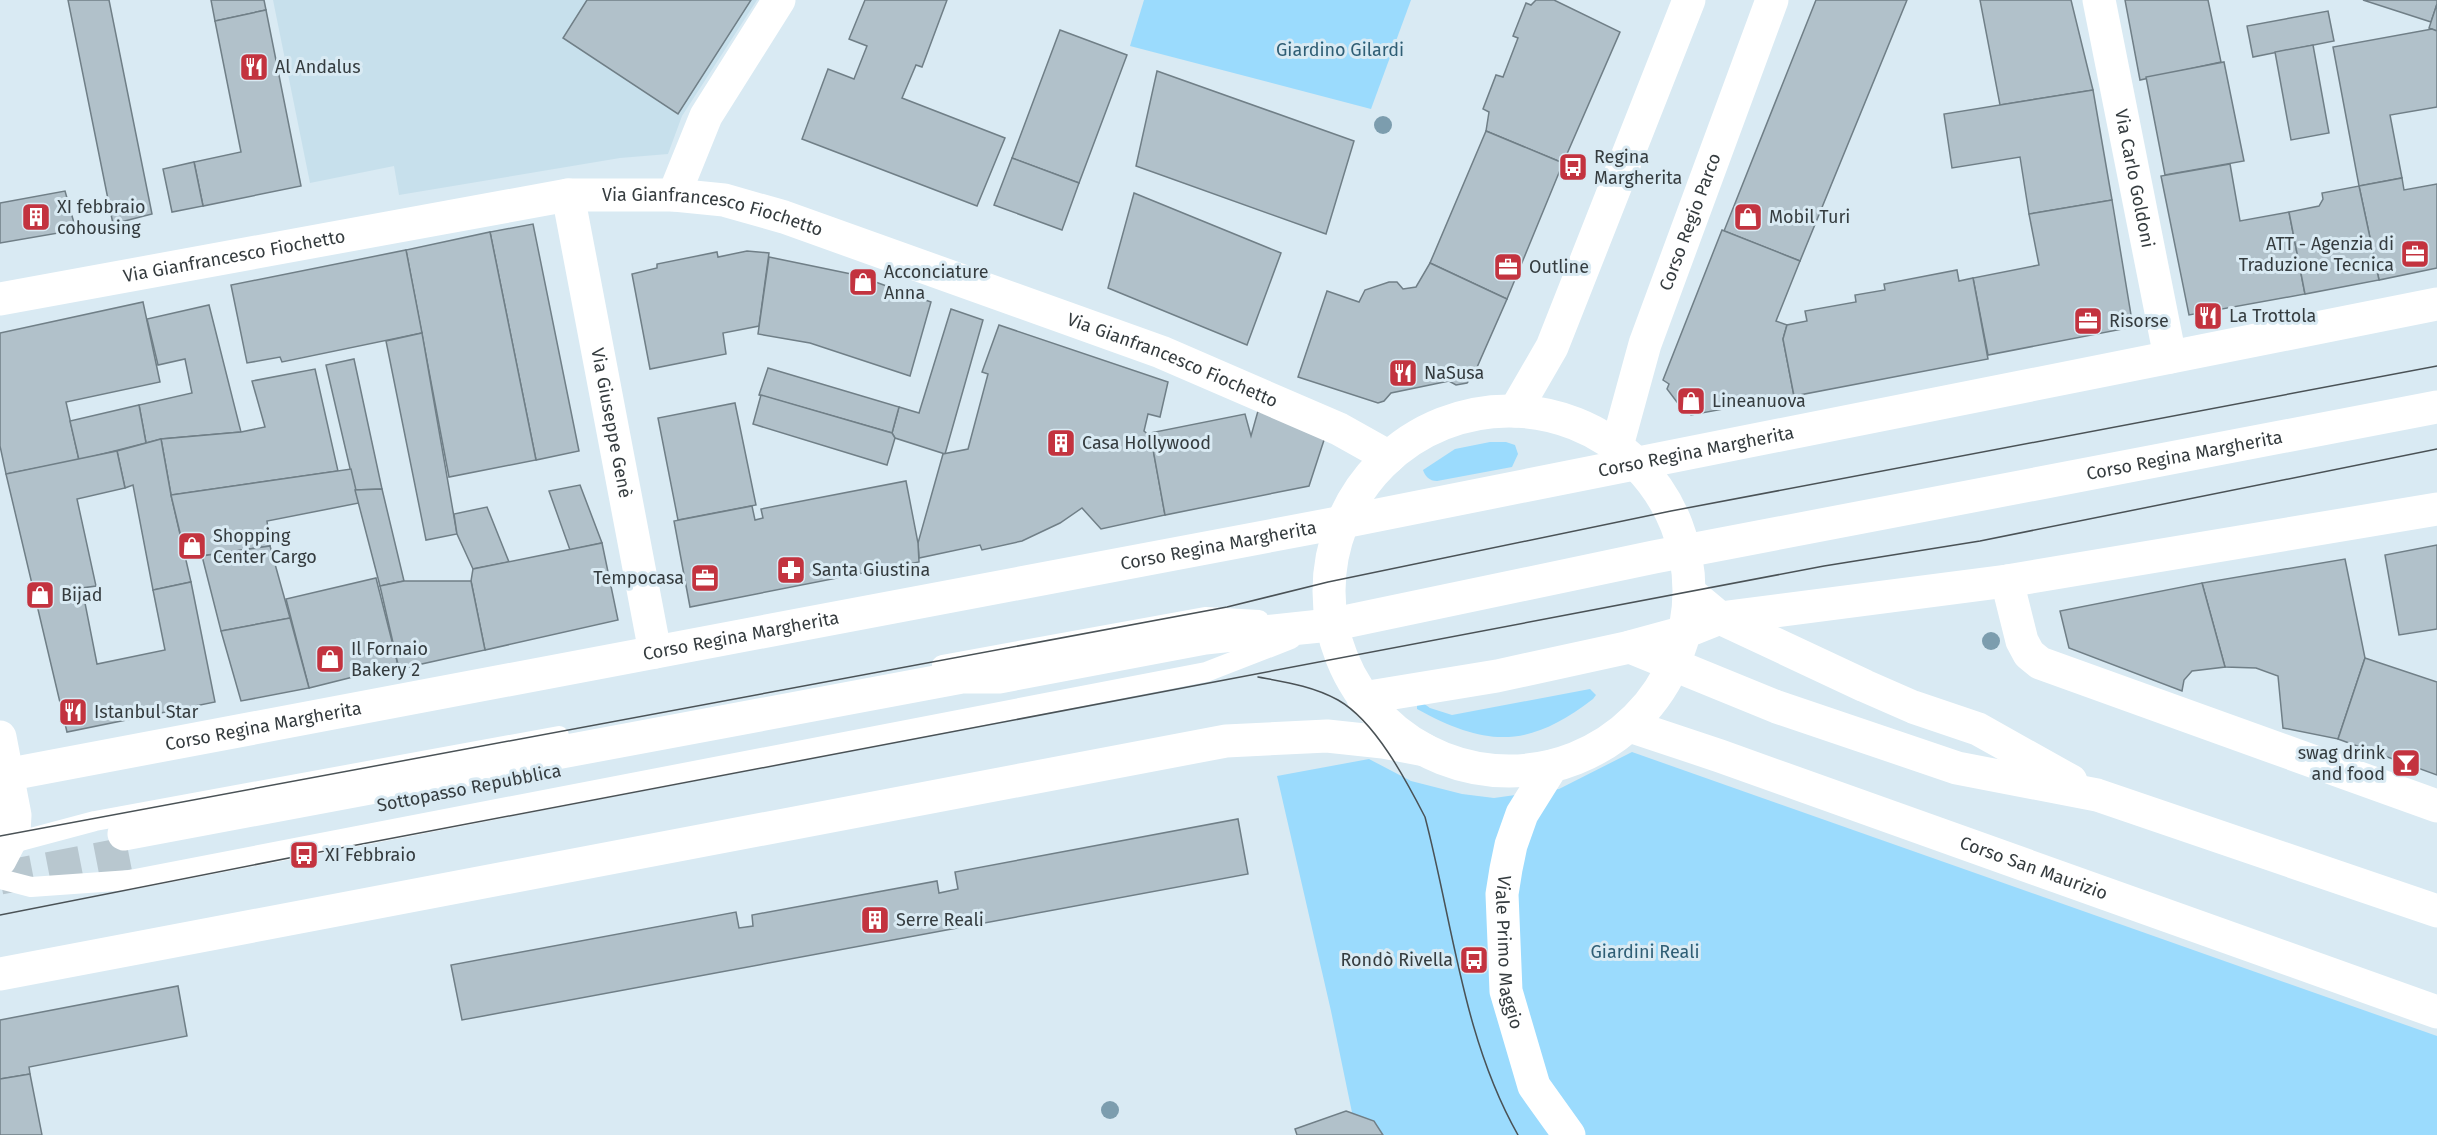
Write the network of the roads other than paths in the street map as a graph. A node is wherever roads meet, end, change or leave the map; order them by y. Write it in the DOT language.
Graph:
graph roads {
  1 [pos="779,0"];
  2 [pos="1689,0"];
  3 [pos="1772,0"];
  4 [pos="2099,0"];
  5 [pos="568,195"];
  6 [pos="674,195"];
  7 [pos="0,299"];
  8 [pos="2437,304"];
  9 [pos="2170,357"];
  10 [pos="2437,407"];
  11 [pos="1515,411"];
  12 [pos="1627,454"];
  13 [pos="1389,457"];
  14 [pos="2437,509"];
  15 [pos="1343,522"];
  16 [pos="1686,551"];
  17 [pos="2007,581"];
  18 [pos="1690,593"];
  19 [pos="1720,618"];
  20 [pos="1330,625"];
  21 [pos="1685,632"];
  22 [pos="1630,647"];
  23 [pos="655,652"];
  24 [pos="1674,665"];
  25 [pos="1363,698"];
  26 [pos="807,714"];
  27 [pos="1630,726"];
  28 [pos="0,737"];
  29 [pos="1425,750"];
  30 [pos="1552,766"];
  31 [pos="4,775"];
  32 [pos="2097,795"];
  33 [pos="2437,806"];
  34 [pos="126,843"];
  35 [pos="3,850"];
  36 [pos="0,879"];
  37 [pos="2437,911"];
  38 [pos="0,948"];
  39 [pos="31,967"];
  40 [pos="0,974"];
  41 [pos="2437,1012"];
  42 [pos="1569,1135"];
  1 -- 6 [label="street"];
  2 -- 11 [label="street"];
  3 -- 12 [label="street, Corso Regio Parco"];
  4 -- 9 [label="street, Via Carlo Goldoni"];
  5 -- 6 [label="street, Via Gianfrancesco Fiochetto"];
  5 -- 7 [label="street, Via Gianfrancesco Fiochetto"];
  5 -- 23 [label="street, Via Giuseppe Genè"];
  6 -- 13 [label="street, Via Gianfrancesco Fiochetto"];
  8 -- 9 [label="street, Corso Regina Margherita"];
  9 -- 12 [label="street, Corso Regina Margherita"];
  10 -- 16 [label="street, Corso Regina Margherita"];
  11 -- 12 [label="street"];
  11 -- 13 [label="street"];
  12 -- 15 [label="street, Corso Regina Margherita"];
  12 -- 16 [label="street"];
  13 -- 15 [label="street"];
  14 -- 17 [label="street"];
  15 -- 20 [label="street"];
  15 -- 23 [label="street, Corso Regina Margherita"];
  16 -- 18 [label="street"];
  16 -- 20 [label="street, Corso Regina Margherita"];
  17 -- 19 [label="street"];
  17 -- 33 [label="street"];
  18 -- 19 [label="street"];
  18 -- 21 [label="street"];
  19 -- 21 [label="street"];
  19 -- 32 [label="street"];
  20 -- 25 [label="street"];
  20 -- 26 [label="street, Corso Regina Margherita"];
  20 -- 35 [label="lane, Corso Regina Margherita"];
  20 -- 36 [label="lane, Corso Regina Margherita"];
  21 -- 22 [label="street"];
  21 -- 24 [label="street"];
  22 -- 24 [label="street"];
  22 -- 25 [label="street"];
  23 -- 31 [label="street, Corso Regina Margherita"];
  24 -- 27 [label="street"];
  24 -- 32 [label="street"];
  25 -- 29 [label="street"];
  26 -- 34 [label="street, Sottopasso Repubblica"];
  27 -- 30 [label="street"];
  27 -- 41 [label="street, Corso San Maurizio"];
  28 -- 31 [label="street"];
  29 -- 30 [label="street"];
  29 -- 39 [label="street"];
  30 -- 42 [label="street, Viale Primo Maggio"];
  31 -- 35 [label="street"];
  32 -- 37 [label="street"];
  38 -- 39 [label="street"];
  39 -- 40 [label="street"];
}
